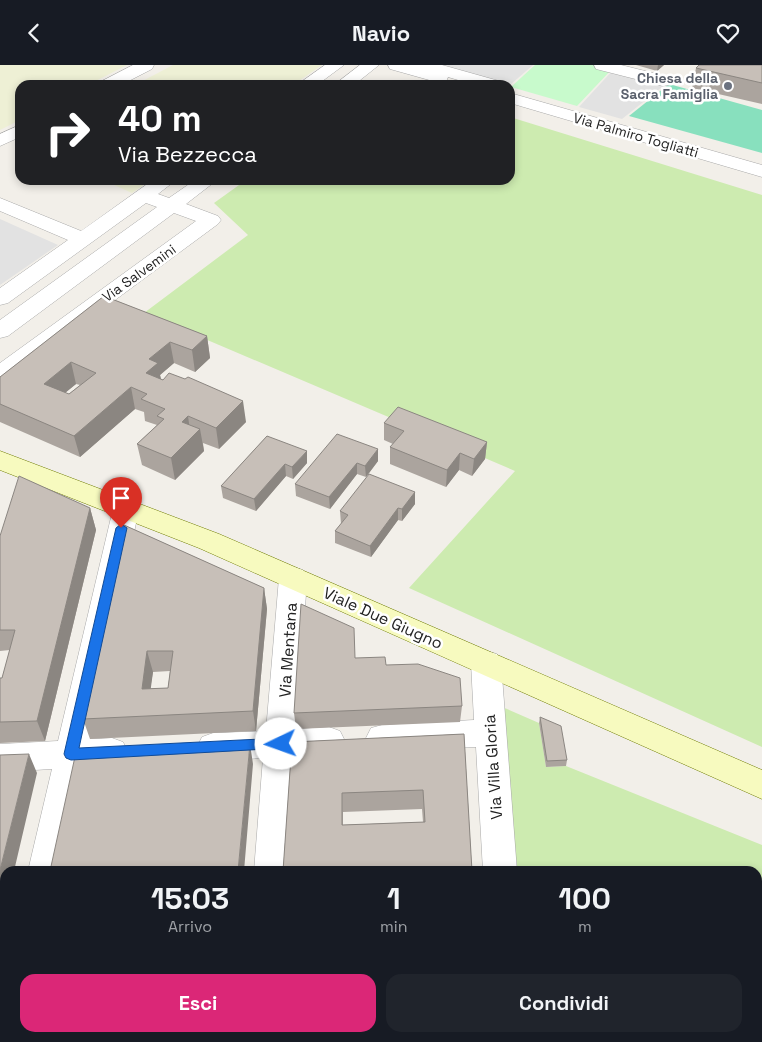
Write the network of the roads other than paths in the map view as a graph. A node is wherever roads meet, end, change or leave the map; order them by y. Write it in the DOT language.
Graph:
graph roads {
  1 [pos="146,65"];
  2 [pos="336,65"];
  3 [pos="371,65"];
  4 [pos="396,65"];
  5 [pos="424,65"];
  6 [pos="602,65"];
  7 [pos="118,80"];
  8 [pos="314,80"];
  9 [pos="350,80"];
  10 [pos="448,80"];
  11 [pos="476,80"];
  12 [pos="663,81"];
  13 [pos="515,91"];
  14 [pos="515,99"];
  15 [pos="15,133"];
  16 [pos="0,141"];
  17 [pos="762,162"];
  18 [pos="762,171"];
  19 [pos="159,185"];
  20 [pos="202,185"];
  21 [pos="144,195"];
  22 [pos="0,204"];
  23 [pos="180,209"];
  24 [pos="83,239"];
  25 [pos="0,298"];
  26 [pos="0,331"];
  27 [pos="0,351"];
  28 [pos="0,374"];
  29 [pos="0,460"];
  30 [pos="126,509"];
  31 [pos="293,578"];
  32 [pos="486,663"];
  33 [pos="491,733"];
  34 [pos="281,744"];
  35 [pos="185,749"];
  36 [pos="138,751"];
  37 [pos="71,754"];
  38 [pos="0,758"];
  39 [pos="762,785"];
  40 [pos="46,866"];
  41 [pos="272,866"];
  42 [pos="500,866"];
  1 -- 7 [label="street"];
  2 -- 8 [label="street"];
  3 -- 9 [label="street"];
  4 -- 10 [label="street"];
  5 -- 11 [label="street"];
  6 -- 12 [label="street"];
  13 -- 17 [label="street, Via Palmiro Togliatti"];
  14 -- 18 [label="street, Via Palmiro Togliatti"];
  15 -- 16 [label="street"];
  19 -- 21 [label="street"];
  20 -- 23 [label="street, Via Salvemini"];
  21 -- 23 [label="street, Via Salvemini"];
  21 -- 24 [label="street"];
  22 -- 24 [label="street"];
  23 -- 26 [label="street, Via Salvemini"];
  23 -- 27 [label="street, Via Salvemini"];
  23 -- 28 [label="street, Via Salvemini"];
  24 -- 25 [label="street"];
  29 -- 30 [label="main road, Viale Due Giugno"];
  30 -- 31 [label="main road, Viale Due Giugno"];
  30 -- 37 [label="street"];
  31 -- 32 [label="main road, Viale Due Giugno"];
  31 -- 34 [label="street, Via Mentana"];
  32 -- 33 [label="street, Via Villa Gloria"];
  32 -- 39 [label="main road, Viale Due Giugno"];
  33 -- 34 [label="street"];
  33 -- 42 [label="street, Via Villa Gloria"];
  34 -- 35 [label="street"];
  34 -- 41 [label="street, Via Mentana"];
  36 -- 37 [label="street"];
  37 -- 38 [label="street"];
  37 -- 40 [label="street"];
}
